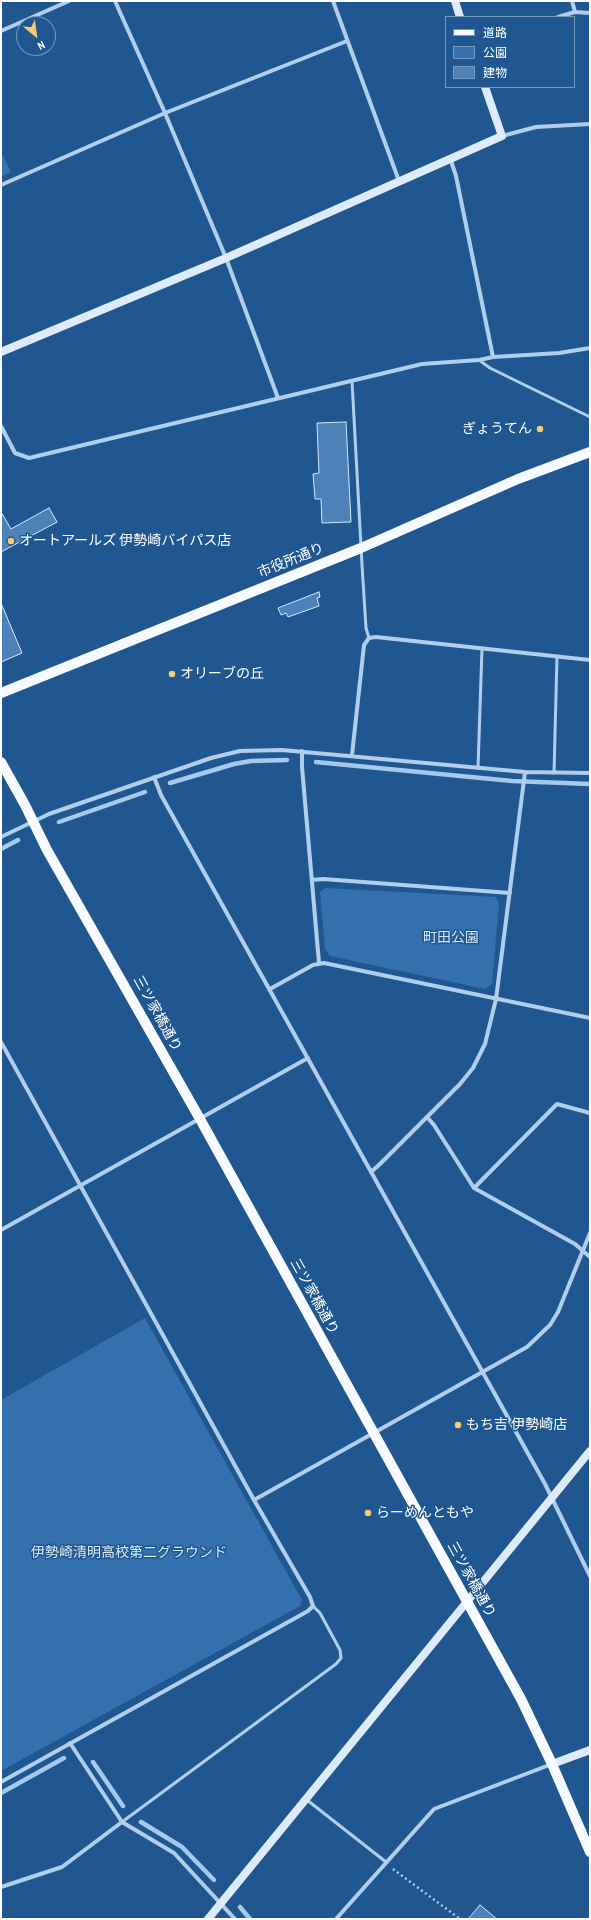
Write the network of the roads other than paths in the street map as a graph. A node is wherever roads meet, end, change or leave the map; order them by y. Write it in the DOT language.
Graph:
graph roads {
  1 [pos="69,1"];
  2 [pos="114,1"];
  3 [pos="333,1"];
  4 [pos="454,1"];
  5 [pos="572,1"];
  6 [pos="575,12"];
  7 [pos="590,13"];
  8 [pos="460,16"];
  9 [pos="561,16"];
  10 [pos="1,31"];
  11 [pos="347,41"];
  12 [pos="485,88"];
  13 [pos="165,113"];
  14 [pos="590,124"];
  15 [pos="502,136"];
  16 [pos="450,158"];
  17 [pos="399,181"];
  18 [pos="1,185"];
  19 [pos="226,258"];
  20 [pos="590,348"];
  21 [pos="1,352"];
  22 [pos="493,357"];
  23 [pos="479,360"];
  24 [pos="352,380"];
  25 [pos="278,398"];
  26 [pos="590,417"];
  27 [pos="1,426"];
  28 [pos="590,452"];
  29 [pos="361,548"];
  30 [pos="370,638"];
  31 [pos="482,648"];
  32 [pos="557,657"];
  33 [pos="590,660"];
  34 [pos="1,693"];
  35 [pos="302,751"];
  36 [pos="352,755"];
  37 [pos="1,762"];
  38 [pos="478,768"];
  39 [pos="524,772"];
  40 [pos="554,773"];
  41 [pos="590,773"];
  42 [pos="154,777"];
  43 [pos="32,821"];
  44 [pos="1,837"];
  45 [pos="312,880"];
  46 [pos="510,893"];
  47 [pos="319,963"];
  48 [pos="270,989"];
  49 [pos="496,999"];
  50 [pos="590,1018"];
  51 [pos="1,1042"];
  52 [pos="308,1058"];
  53 [pos="590,1113"];
  54 [pos="426,1117"];
  55 [pos="200,1119"];
  56 [pos="371,1172"];
  57 [pos="80,1186"];
  58 [pos="474,1188"];
  59 [pos="1,1230"];
  60 [pos="590,1233"];
  61 [pos="584,1250"];
  62 [pos="590,1257"];
  63 [pos="483,1372"];
  64 [pos="374,1434"];
  65 [pos="590,1451"];
  66 [pos="552,1498"];
  67 [pos="254,1500"];
  68 [pos="590,1576"];
  69 [pos="467,1601"];
  70 [pos="313,1606"];
  71 [pos="70,1743"];
  72 [pos="590,1750"];
  73 [pos="552,1764"];
  74 [pos="1,1782"];
  75 [pos="305,1799"];
  76 [pos="122,1822"];
  77 [pos="590,1852"];
  78 [pos="386,1862"];
  79 [pos="1,1887"];
  80 [pos="221,1904"];
  81 [pos="208,1919"];
  82 [pos="235,1919"];
  83 [pos="336,1919"];
  1 -- 10 [label="street"];
  2 -- 13 [label="street"];
  3 -- 11 [label="street"];
  4 -- 8 [label="street"];
  5 -- 6 [label="street"];
  6 -- 7 [label="street"];
  6 -- 9 [label="street"];
  11 -- 13 [label="street"];
  11 -- 17 [label="street"];
  12 -- 15 [label="street"];
  13 -- 18 [label="street"];
  13 -- 19 [label="street"];
  14 -- 15 [label="street"];
  15 -- 16 [label="street"];
  16 -- 17 [label="street"];
  16 -- 22 [label="street"];
  17 -- 19 [label="street"];
  19 -- 21 [label="street"];
  19 -- 25 [label="street"];
  20 -- 22 [label="street"];
  22 -- 23 [label="street"];
  23 -- 24 [label="street"];
  23 -- 26 [label="lane"];
  24 -- 25 [label="street"];
  24 -- 29 [label="lane"];
  25 -- 27 [label="street"];
  28 -- 29 [label="main road, 市役所通り"];
  29 -- 30 [label="lane"];
  29 -- 34 [label="main road, 市役所通り"];
  30 -- 31 [label="street"];
  30 -- 36 [label="street"];
  31 -- 32 [label="street"];
  31 -- 38 [label="lane"];
  32 -- 33 [label="street"];
  32 -- 40 [label="lane"];
  35 -- 36 [label="street"];
  35 -- 42 [label="street"];
  35 -- 45 [label="street"];
  36 -- 38 [label="street"];
  37 -- 43 [label="main road, 三ツ家橋通り"];
  38 -- 39 [label="street"];
  39 -- 40 [label="street"];
  39 -- 46 [label="street"];
  40 -- 41 [label="street"];
  42 -- 43 [label="street"];
  42 -- 48 [label="street"];
  43 -- 44 [label="street"];
  43 -- 55 [label="main road, 三ツ家橋通り"];
  45 -- 46 [label="street"];
  45 -- 47 [label="street"];
  46 -- 49 [label="street"];
  47 -- 48 [label="street"];
  47 -- 49 [label="street"];
  48 -- 52 [label="street"];
  49 -- 50 [label="street"];
  49 -- 54 [label="street"];
  51 -- 57 [label="street"];
  52 -- 55 [label="street"];
  52 -- 56 [label="street"];
  53 -- 58 [label="street"];
  54 -- 56 [label="street"];
  54 -- 58 [label="street"];
  55 -- 57 [label="street"];
  55 -- 64 [label="main road, 三ツ家橋通り"];
  56 -- 63 [label="street"];
  57 -- 59 [label="street"];
  57 -- 67 [label="street"];
  58 -- 61 [label="street"];
  60 -- 61 [label="street"];
  61 -- 62 [label="street"];
  61 -- 63 [label="street"];
  63 -- 64 [label="street"];
  63 -- 66 [label="street"];
  64 -- 67 [label="street"];
  64 -- 69 [label="main road, 三ツ家橋通り"];
  65 -- 66 [label="street"];
  66 -- 68 [label="street"];
  66 -- 69 [label="street"];
  67 -- 70 [label="street"];
  69 -- 73 [label="main road, 三ツ家橋通り"];
  69 -- 75 [label="street"];
  70 -- 71 [label="street"];
  70 -- 76 [label="lane"];
  71 -- 74 [label="street"];
  71 -- 76 [label="street"];
  72 -- 73 [label="street"];
  73 -- 77 [label="main road, 三ツ家橋通り"];
  73 -- 78 [label="street"];
  75 -- 78 [label="lane"];
  75 -- 80 [label="street"];
  76 -- 79 [label="street"];
  76 -- 80 [label="street"];
  78 -- 83 [label="street"];
  80 -- 81 [label="street"];
  80 -- 82 [label="street"];
}
